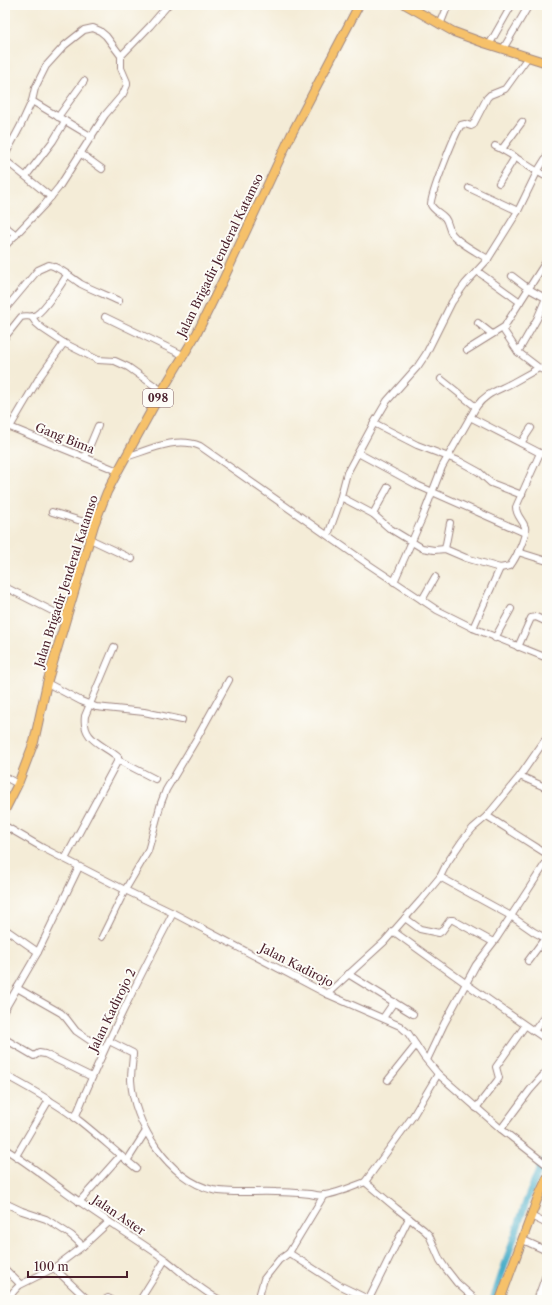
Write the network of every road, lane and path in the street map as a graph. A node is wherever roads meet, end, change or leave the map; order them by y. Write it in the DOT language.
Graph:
graph roads {
  1 [pos="168,5"];
  2 [pos="359,5"];
  3 [pos="406,5"];
  4 [pos="448,5"];
  5 [pos="529,5"];
  6 [pos="510,8"];
  7 [pos="440,25"];
  8 [pos="490,45"];
  9 [pos="503,49"];
  10 [pos="121,56"];
  11 [pos="528,56"];
  12 [pos="547,63"];
  13 [pos="84,81"];
  14 [pos="32,101"];
  15 [pos="58,117"];
  16 [pos="65,121"];
  17 [pos="522,122"];
  18 [pos="92,137"];
  19 [pos="494,146"];
  20 [pos="502,149"];
  21 [pos="80,153"];
  22 [pos="5,155"];
  23 [pos="547,156"];
  24 [pos="515,157"];
  25 [pos="5,160"];
  26 [pos="102,169"];
  27 [pos="537,172"];
  28 [pos="26,176"];
  29 [pos="547,177"];
  30 [pos="499,183"];
  31 [pos="469,188"];
  32 [pos="51,197"];
  33 [pos="518,211"];
  34 [pos="5,226"];
  35 [pos="16,235"];
  36 [pos="5,246"];
  37 [pos="488,259"];
  38 [pos="547,260"];
  39 [pos="477,271"];
  40 [pos="67,275"];
  41 [pos="512,276"];
  42 [pos="529,289"];
  43 [pos="546,299"];
  44 [pos="119,300"];
  45 [pos="520,302"];
  46 [pos="7,307"];
  47 [pos="32,317"];
  48 [pos="105,317"];
  49 [pos="478,323"];
  50 [pos="504,327"];
  51 [pos="492,334"];
  52 [pos="5,337"];
  53 [pos="64,343"];
  54 [pos="467,350"];
  55 [pos="518,352"];
  56 [pos="183,355"];
  57 [pos="539,368"];
  58 [pos="547,372"];
  59 [pos="441,379"];
  60 [pos="162,391"];
  61 [pos="476,407"];
  62 [pos="470,417"];
  63 [pos="374,423"];
  64 [pos="8,426"];
  65 [pos="98,426"];
  66 [pos="530,428"];
  67 [pos="521,444"];
  68 [pos="358,453"];
  69 [pos="85,457"];
  70 [pos="126,457"];
  71 [pos="448,457"];
  72 [pos="118,471"];
  73 [pos="388,487"];
  74 [pos="433,491"];
  75 [pos="522,495"];
  76 [pos="341,497"];
  77 [pos="52,512"];
  78 [pos="373,514"];
  79 [pos="450,523"];
  80 [pos="94,525"];
  81 [pos="525,533"];
  82 [pos="328,535"];
  83 [pos="90,539"];
  84 [pos="411,543"];
  85 [pos="445,549"];
  86 [pos="518,552"];
  87 [pos="132,559"];
  88 [pos="547,561"];
  89 [pos="500,568"];
  90 [pos="435,577"];
  91 [pos="394,582"];
  92 [pos="5,587"];
  93 [pos="422,600"];
  94 [pos="510,610"];
  95 [pos="66,618"];
  96 [pos="547,622"];
  97 [pos="473,628"];
  98 [pos="495,638"];
  99 [pos="114,647"];
  100 [pos="518,647"];
  101 [pos="547,658"];
  102 [pos="229,680"];
  103 [pos="47,683"];
  104 [pos="90,705"];
  105 [pos="182,720"];
  106 [pos="547,737"];
  107 [pos="118,760"];
  108 [pos="520,776"];
  109 [pos="5,777"];
  110 [pos="155,779"];
  111 [pos="18,784"];
  112 [pos="547,788"];
  113 [pos="5,810"];
  114 [pos="487,816"];
  115 [pos="5,826"];
  116 [pos="547,854"];
  117 [pos="65,859"];
  118 [pos="547,861"];
  119 [pos="79,867"];
  120 [pos="440,877"];
  121 [pos="125,890"];
  122 [pos="174,914"];
  123 [pos="511,916"];
  124 [pos="405,918"];
  125 [pos="5,929"];
  126 [pos="394,931"];
  127 [pos="102,937"];
  128 [pos="546,938"];
  129 [pos="494,942"];
  130 [pos="38,952"];
  131 [pos="528,960"];
  132 [pos="348,974"];
  133 [pos="465,984"];
  134 [pos="17,988"];
  135 [pos="327,994"];
  136 [pos="394,1002"];
  137 [pos="5,1009"];
  138 [pos="547,1013"];
  139 [pos="413,1014"];
  140 [pos="383,1018"];
  141 [pos="525,1026"];
  142 [pos="534,1031"];
  143 [pos="5,1039"];
  144 [pos="547,1040"];
  145 [pos="109,1041"];
  146 [pos="416,1045"];
  147 [pos="104,1050"];
  148 [pos="427,1060"];
  149 [pos="547,1071"];
  150 [pos="438,1074"];
  151 [pos="5,1075"];
  152 [pos="92,1077"];
  153 [pos="388,1080"];
  154 [pos="49,1100"];
  155 [pos="476,1108"];
  156 [pos="75,1118"];
  157 [pos="501,1129"];
  158 [pos="146,1131"];
  159 [pos="5,1149"];
  160 [pos="16,1156"];
  161 [pos="120,1156"];
  162 [pos="127,1161"];
  163 [pos="545,1163"];
  164 [pos="136,1168"];
  165 [pos="547,1178"];
  166 [pos="365,1182"];
  167 [pos="324,1195"];
  168 [pos="5,1202"];
  169 [pos="79,1202"];
  170 [pos="531,1216"];
  171 [pos="409,1218"];
  172 [pos="109,1222"];
  173 [pos="547,1224"];
  174 [pos="522,1240"];
  175 [pos="84,1246"];
  176 [pos="547,1251"];
  177 [pos="289,1253"];
  178 [pos="165,1260"];
  179 [pos="54,1268"];
  180 [pos="5,1269"];
  181 [pos="547,1272"];
  182 [pos="20,1285"];
  183 [pos="259,1299"];
  184 [pos="12,1300"];
  185 [pos="88,1300"];
  186 [pos="104,1300"];
  187 [pos="112,1300"];
  188 [pos="140,1300"];
  189 [pos="220,1300"];
  190 [pos="369,1300"];
  191 [pos="476,1300"];
  192 [pos="500,1300"];
  193 [pos="537,1300"];
  1 -- 10 [label="street"];
  2 -- 56 [label="main road, Jalan Brigadir Jenderal Katamso / 098"];
  3 -- 7 [label="main road"];
  4 -- 7 [label="street"];
  5 -- 9 [label="street"];
  6 -- 8 [label="street"];
  7 -- 8 [label="main road"];
  8 -- 9 [label="main road"];
  9 -- 11 [label="main road"];
  10 -- 14 [label="street"];
  10 -- 18 [label="street"];
  11 -- 12 [label="main road"];
  11 -- 37 [label="street"];
  13 -- 15 [label="street"];
  14 -- 15 [label="street"];
  14 -- 22 [label="street"];
  15 -- 16 [label="street"];
  16 -- 18 [label="street"];
  16 -- 28 [label="street"];
  17 -- 20 [label="street"];
  18 -- 21 [label="street"];
  19 -- 20 [label="street"];
  20 -- 24 [label="street"];
  21 -- 26 [label="street"];
  21 -- 32 [label="street"];
  23 -- 27 [label="street"];
  24 -- 27 [label="street"];
  24 -- 30 [label="street"];
  25 -- 28 [label="street"];
  27 -- 29 [label="street"];
  27 -- 33 [label="street"];
  28 -- 32 [label="street"];
  31 -- 33 [label="street"];
  32 -- 35 [label="street"];
  33 -- 37 [label="street"];
  34 -- 35 [label="street"];
  35 -- 36 [label="street"];
  37 -- 39 [label="street"];
  38 -- 42 [label="street"];
  39 -- 45 [label="street"];
  39 -- 63 [label="street"];
  40 -- 44 [label="street"];
  40 -- 46 [label="street"];
  40 -- 47 [label="street"];
  41 -- 42 [label="street"];
  42 -- 43 [label="street"];
  42 -- 45 [label="street"];
  43 -- 55 [label="street"];
  45 -- 50 [label="street"];
  47 -- 52 [label="street"];
  47 -- 53 [label="street"];
  48 -- 56 [label="street"];
  49 -- 51 [label="street"];
  50 -- 51 [label="street"];
  50 -- 55 [label="street"];
  51 -- 54 [label="street"];
  53 -- 60 [label="street"];
  53 -- 64 [label="street"];
  55 -- 57 [label="street"];
  56 -- 60 [label="main road, Jalan Brigadir Jenderal Katamso / 098"];
  57 -- 58 [label="street"];
  57 -- 61 [label="street"];
  59 -- 61 [label="street"];
  60 -- 70 [label="main road, Jalan Brigadir Jenderal Katamso / 098"];
  61 -- 62 [label="street"];
  62 -- 67 [label="street"];
  62 -- 71 [label="street"];
  63 -- 68 [label="street"];
  63 -- 71 [label="street"];
  64 -- 69 [label="street, Gang Bima"];
  65 -- 69 [label="street"];
  66 -- 67 [label="street"];
  67 -- 75 [label="street"];
  68 -- 74 [label="street"];
  68 -- 76 [label="street"];
  69 -- 72 [label="street, Gang Bima"];
  70 -- 72 [label="main road, Jalan Brigadir Jenderal Katamso / 098"];
  70 -- 82 [label="street"];
  71 -- 74 [label="street"];
  71 -- 75 [label="street"];
  72 -- 80 [label="main road, Jalan Brigadir Jenderal Katamso / 098"];
  73 -- 78 [label="street"];
  74 -- 81 [label="street"];
  74 -- 84 [label="street"];
  75 -- 81 [label="street"];
  76 -- 78 [label="street"];
  76 -- 82 [label="street"];
  77 -- 80 [label="street"];
  78 -- 84 [label="street"];
  79 -- 85 [label="street"];
  80 -- 83 [label="main road, Jalan Brigadir Jenderal Katamso / 098"];
  81 -- 86 [label="street"];
  82 -- 91 [label="street"];
  83 -- 87 [label="street"];
  83 -- 95 [label="main road, Jalan Brigadir Jenderal Katamso / 098"];
  84 -- 85 [label="street"];
  84 -- 91 [label="street"];
  85 -- 89 [label="street"];
  86 -- 88 [label="street"];
  86 -- 89 [label="street"];
  89 -- 97 [label="street"];
  90 -- 93 [label="street"];
  91 -- 93 [label="street"];
  92 -- 95 [label="street"];
  93 -- 97 [label="street"];
  94 -- 98 [label="street"];
  95 -- 103 [label="main road, Jalan Brigadir Jenderal Katamso / 098"];
  96 -- 100 [label="street"];
  97 -- 98 [label="street"];
  98 -- 100 [label="street"];
  99 -- 104 [label="street"];
  100 -- 101 [label="street"];
  102 -- 121 [label="street"];
  103 -- 104 [label="street"];
  103 -- 111 [label="main road, Jalan Brigadir Jenderal Katamso / 098"];
  104 -- 105 [label="street"];
  104 -- 107 [label="street"];
  106 -- 108 [label="street"];
  107 -- 110 [label="street"];
  107 -- 117 [label="street"];
  108 -- 112 [label="street"];
  108 -- 114 [label="street"];
  109 -- 111 [label="street"];
  111 -- 113 [label="main road, Jalan Brigadir Jenderal Katamso / 098"];
  114 -- 116 [label="street"];
  114 -- 120 [label="street"];
  115 -- 117 [label="street, Jalan Kadirojo"];
  117 -- 119 [label="street, Jalan Kadirojo"];
  118 -- 123 [label="street"];
  119 -- 121 [label="street, Jalan Kadirojo"];
  119 -- 130 [label="street"];
  120 -- 123 [label="street"];
  120 -- 124 [label="street"];
  121 -- 122 [label="street, Jalan Kadirojo"];
  121 -- 127 [label="street"];
  122 -- 135 [label="street, Jalan Kadirojo"];
  122 -- 145 [label="street, Jalan Kadirojo 2"];
  123 -- 128 [label="street"];
  123 -- 129 [label="street"];
  124 -- 126 [label="street"];
  124 -- 129 [label="street"];
  125 -- 130 [label="street"];
  126 -- 132 [label="street"];
  126 -- 133 [label="street"];
  128 -- 131 [label="street"];
  129 -- 133 [label="street"];
  130 -- 134 [label="street"];
  132 -- 135 [label="street"];
  132 -- 136 [label="street"];
  133 -- 141 [label="street"];
  133 -- 148 [label="street"];
  134 -- 137 [label="street"];
  134 -- 147 [label="street"];
  135 -- 140 [label="street, Jalan Kadirojo"];
  136 -- 139 [label="street"];
  136 -- 140 [label="street"];
  138 -- 142 [label="street"];
  140 -- 146 [label="street, Jalan Kadirojo"];
  141 -- 142 [label="street"];
  141 -- 155 [label="street"];
  142 -- 144 [label="street"];
  143 -- 152 [label="street"];
  145 -- 147 [label="street, Jalan Kadirojo 2"];
  145 -- 158 [label="street"];
  146 -- 148 [label="street, Jalan Kadirojo"];
  146 -- 153 [label="street"];
  147 -- 152 [label="street, Jalan Kadirojo 2"];
  148 -- 150 [label="street, Jalan Kadirojo"];
  149 -- 157 [label="street"];
  150 -- 155 [label="street, Jalan Kadirojo"];
  150 -- 166 [label="street"];
  151 -- 154 [label="street"];
  152 -- 156 [label="street, Jalan Kadirojo 2"];
  154 -- 156 [label="street"];
  154 -- 160 [label="street"];
  155 -- 157 [label="street, Jalan Kadirojo"];
  156 -- 161 [label="street"];
  157 -- 163 [label="street, Jalan Kadirojo"];
  158 -- 162 [label="street"];
  158 -- 167 [label="street"];
  159 -- 160 [label="street, Jalan Aster"];
  160 -- 169 [label="street, Jalan Aster"];
  161 -- 162 [label="street"];
  161 -- 169 [label="street"];
  162 -- 164 [label="street"];
  165 -- 170 [label="main road"];
  166 -- 167 [label="street"];
  166 -- 171 [label="street"];
  167 -- 177 [label="street"];
  168 -- 175 [label="street"];
  169 -- 172 [label="street, Jalan Aster"];
  170 -- 173 [label="street"];
  170 -- 174 [label="main road"];
  171 -- 190 [label="street"];
  171 -- 191 [label="street"];
  172 -- 175 [label="street"];
  172 -- 178 [label="street, Jalan Aster"];
  174 -- 176 [label="street"];
  174 -- 192 [label="main road"];
  175 -- 179 [label="street"];
  177 -- 183 [label="street"];
  177 -- 190 [label="street"];
  178 -- 188 [label="street"];
  178 -- 189 [label="street, Jalan Aster"];
  179 -- 182 [label="street"];
  179 -- 185 [label="street"];
  180 -- 182 [label="street"];
  181 -- 193 [label="street"];
  182 -- 184 [label="street"];
  186 -- 187 [label="street"];
}
